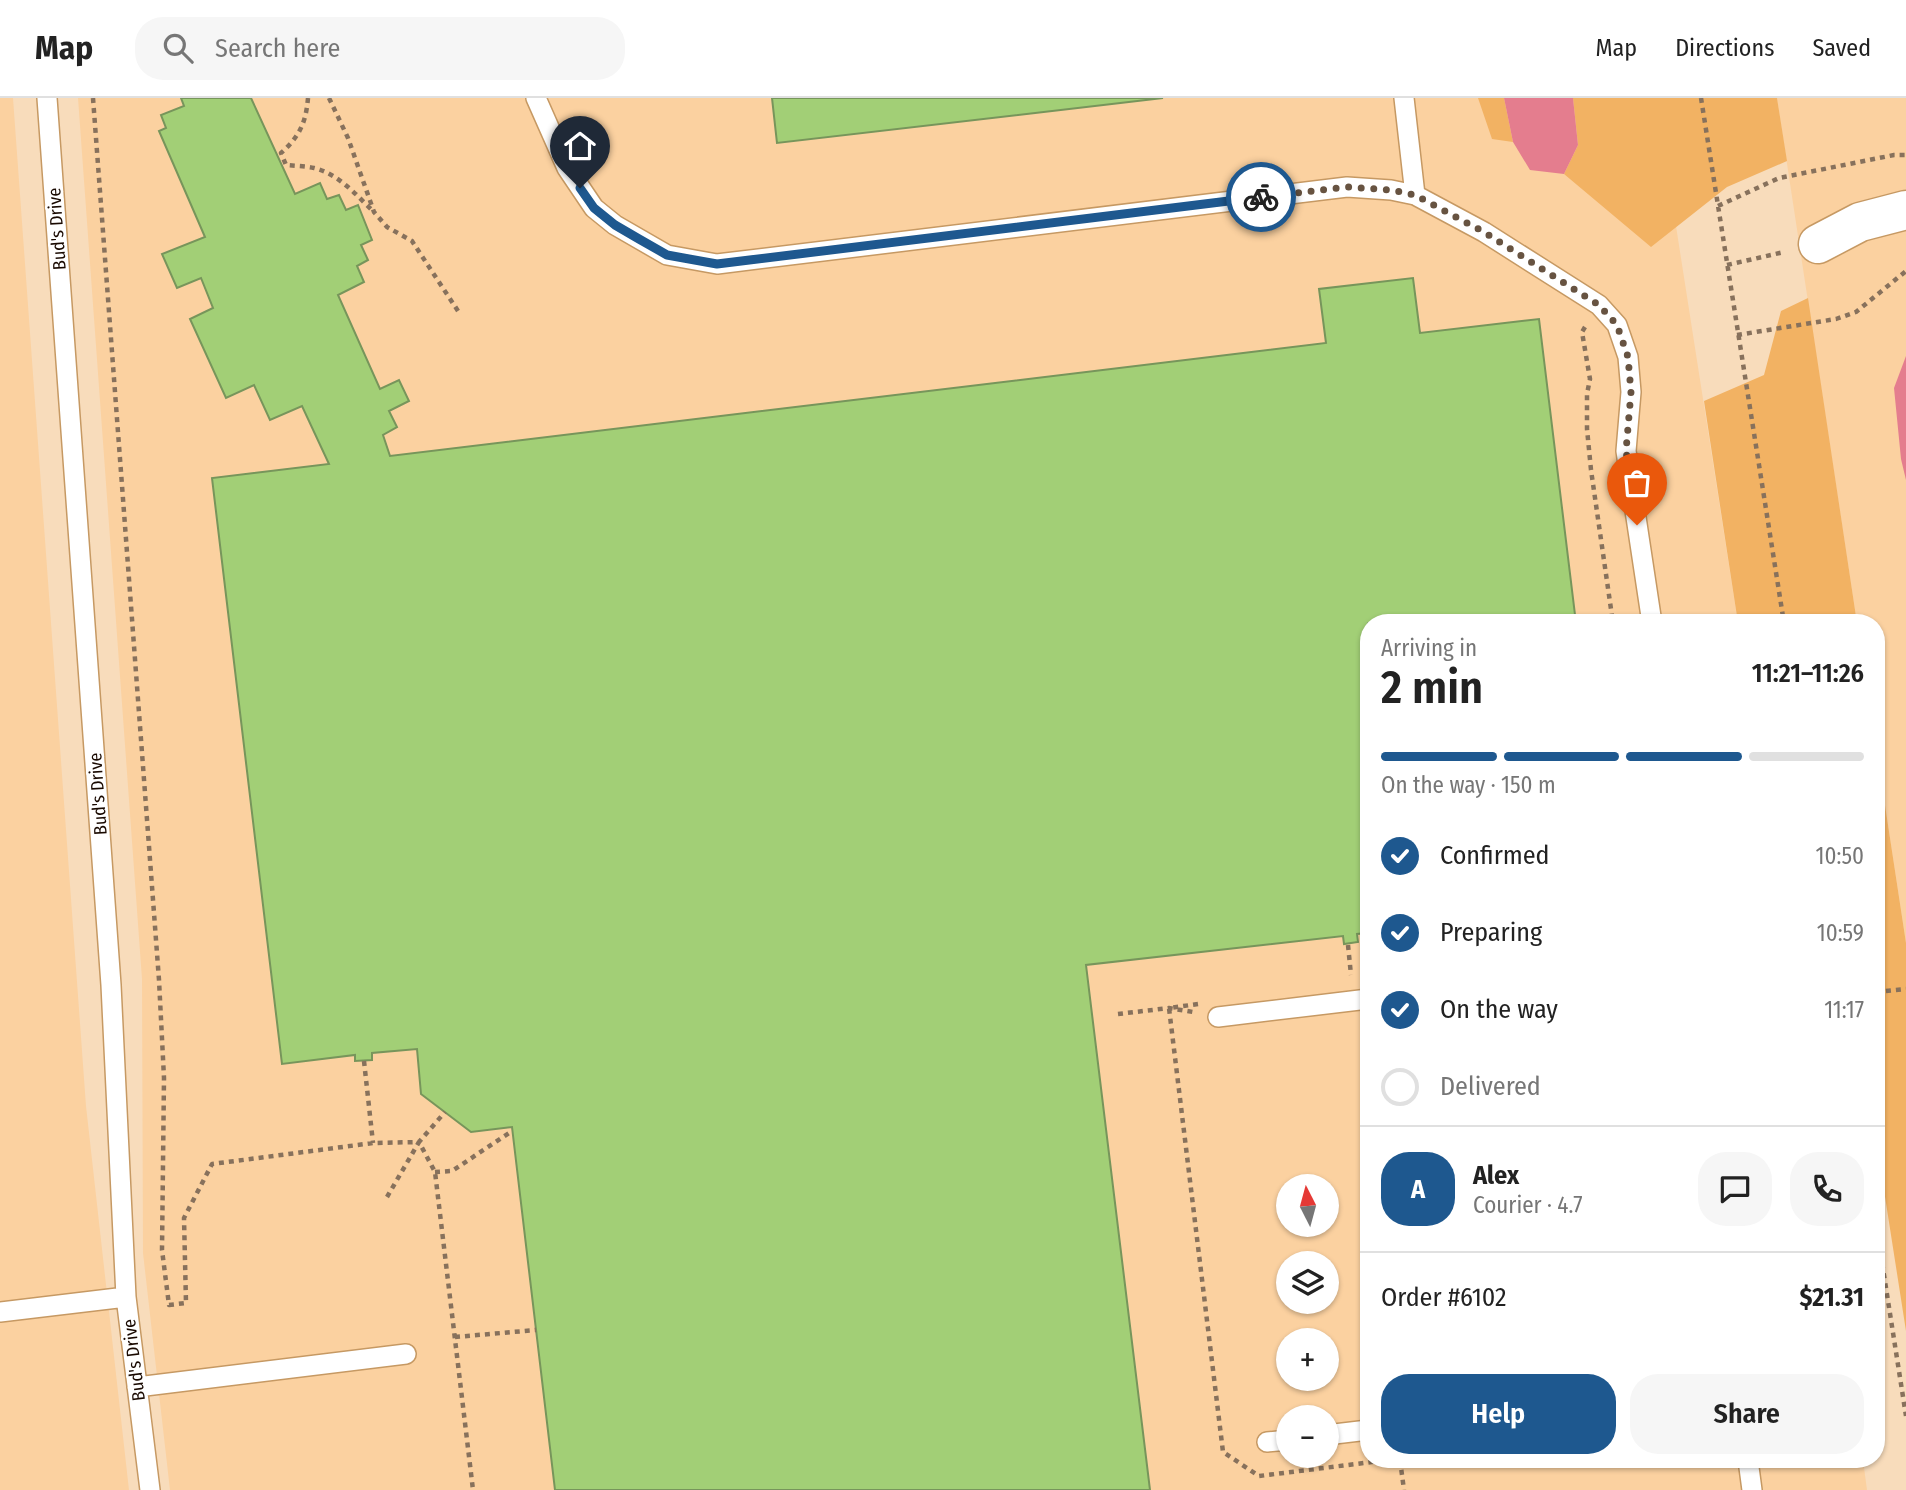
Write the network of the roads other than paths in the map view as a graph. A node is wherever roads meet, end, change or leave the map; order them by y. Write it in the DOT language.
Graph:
graph roads {
  1 [pos="47,98"];
  2 [pos="536,98"];
  3 [pos="1404,98"];
  4 [pos="1415,195"];
  5 [pos="1906,210"];
  6 [pos="1818,244"];
  7 [pos="1651,614"];
  8 [pos="1360,1000"];
  9 [pos="1213,1010"];
  10 [pos="126,1297"];
  11 [pos="0,1312"];
  12 [pos="406,1354"];
  13 [pos="137,1387"];
  14 [pos="1360,1431"];
  15 [pos="1339,1433"];
  16 [pos="1276,1441"];
  17 [pos="1267,1442"];
  18 [pos="1749,1468"];
  19 [pos="150,1490"];
  20 [pos="1752,1490"];
  1 -- 10 [label="lane, Bud's Drive"];
  2 -- 4 [label="lane"];
  3 -- 4 [label="lane"];
  4 -- 7 [label="lane"];
  5 -- 6 [label="street"];
  8 -- 9 [label="lane"];
  10 -- 11 [label="lane"];
  10 -- 13 [label="lane, Bud's Drive"];
  12 -- 13 [label="lane"];
  13 -- 19 [label="lane, Bud's Drive"];
  14 -- 15 [label="lane"];
  16 -- 17 [label="lane"];
  18 -- 20 [label="lane"];
}
